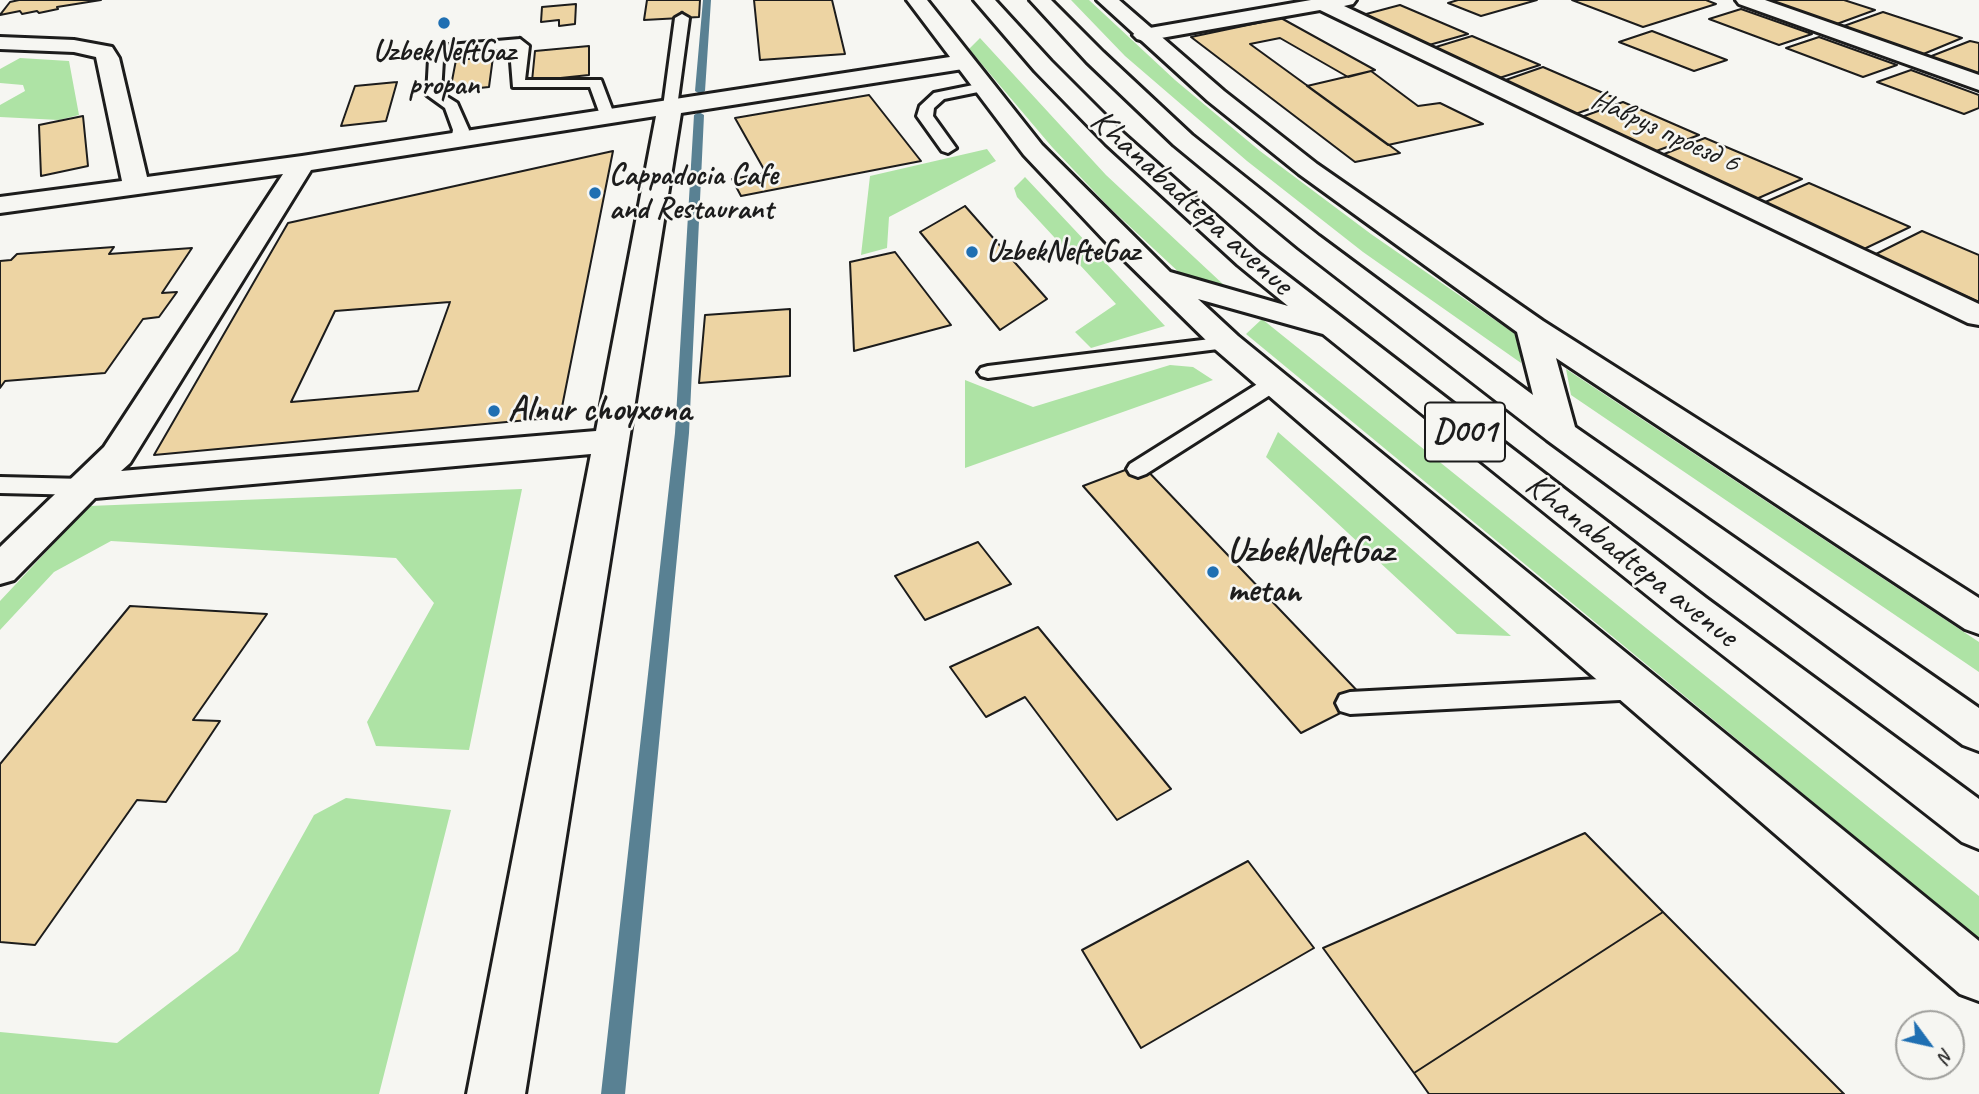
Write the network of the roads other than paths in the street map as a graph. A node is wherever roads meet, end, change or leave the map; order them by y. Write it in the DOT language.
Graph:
graph roads {
  1 [pos="917,0"];
  2 [pos="1040,0"];
  3 [pos="1107,0"];
  4 [pos="1746,0"];
  5 [pos="1335,2"];
  6 [pos="682,18"];
  7 [pos="1144,34"];
  8 [pos="974,35"];
  9 [pos="0,43"];
  10 [pos="1979,83"];
  11 [pos="670,107"];
  12 [pos="607,117"];
  13 [pos="459,140"];
  14 [pos="948,148"];
  15 [pos="302,164"];
  16 [pos="136,186"];
  17 [pos="0,205"];
  18 [pos="1161,279"];
  19 [pos="1979,316"];
  20 [pos="1532,328"];
  21 [pos="1337,330"];
  22 [pos="1227,343"];
  23 [pos="988,372"];
  24 [pos="1273,383"];
  25 [pos="1559,432"];
  26 [pos="611,441"];
  27 [pos="1138,469"];
  28 [pos="0,485"];
  29 [pos="84,487"];
  30 [pos="0,570"];
  31 [pos="1979,618"];
  32 [pos="1639,688"];
  33 [pos="1350,703"];
  34 [pos="1979,732"];
  35 [pos="1979,827"];
  36 [pos="1979,975"];
  37 [pos="496,1094"];
  1 -- 8 [label="main road"];
  2 -- 25 [label="main road, Khanabadtepa avenue / D001"];
  3 -- 7 [label="main road"];
  4 -- 10 [label="main road"];
  5 -- 7 [label="main road"];
  5 -- 19 [label="main road, Навруз проезд 6"];
  6 -- 11 [label="lane"];
  7 -- 20 [label="main road"];
  8 -- 11 [label="main road"];
  8 -- 14 [label="lane"];
  8 -- 18 [label="main road"];
  8 -- 21 [label="main road, Khanabadtepa avenue / D001"];
  9 -- 16 [label="main road"];
  11 -- 12 [label="main road"];
  11 -- 26 [label="main road"];
  12 -- 13 [label="main road"];
  12 -- 13 [label="lane"];
  13 -- 15 [label="main road"];
  15 -- 16 [label="main road"];
  15 -- 29 [label="main road"];
  16 -- 17 [label="main road"];
  18 -- 21 [label="main road"];
  18 -- 22 [label="main road"];
  20 -- 25 [label="main road"];
  20 -- 31 [label="main road"];
  21 -- 35 [label="main road, Khanabadtepa avenue / D001"];
  22 -- 23 [label="lane"];
  22 -- 24 [label="main road"];
  24 -- 27 [label="lane"];
  24 -- 32 [label="main road"];
  25 -- 34 [label="main road, Khanabadtepa avenue / D001"];
  26 -- 29 [label="main road"];
  26 -- 37 [label="main road"];
  28 -- 29 [label="lane"];
  29 -- 30 [label="main road"];
  32 -- 33 [label="lane"];
  32 -- 36 [label="main road"];
}
